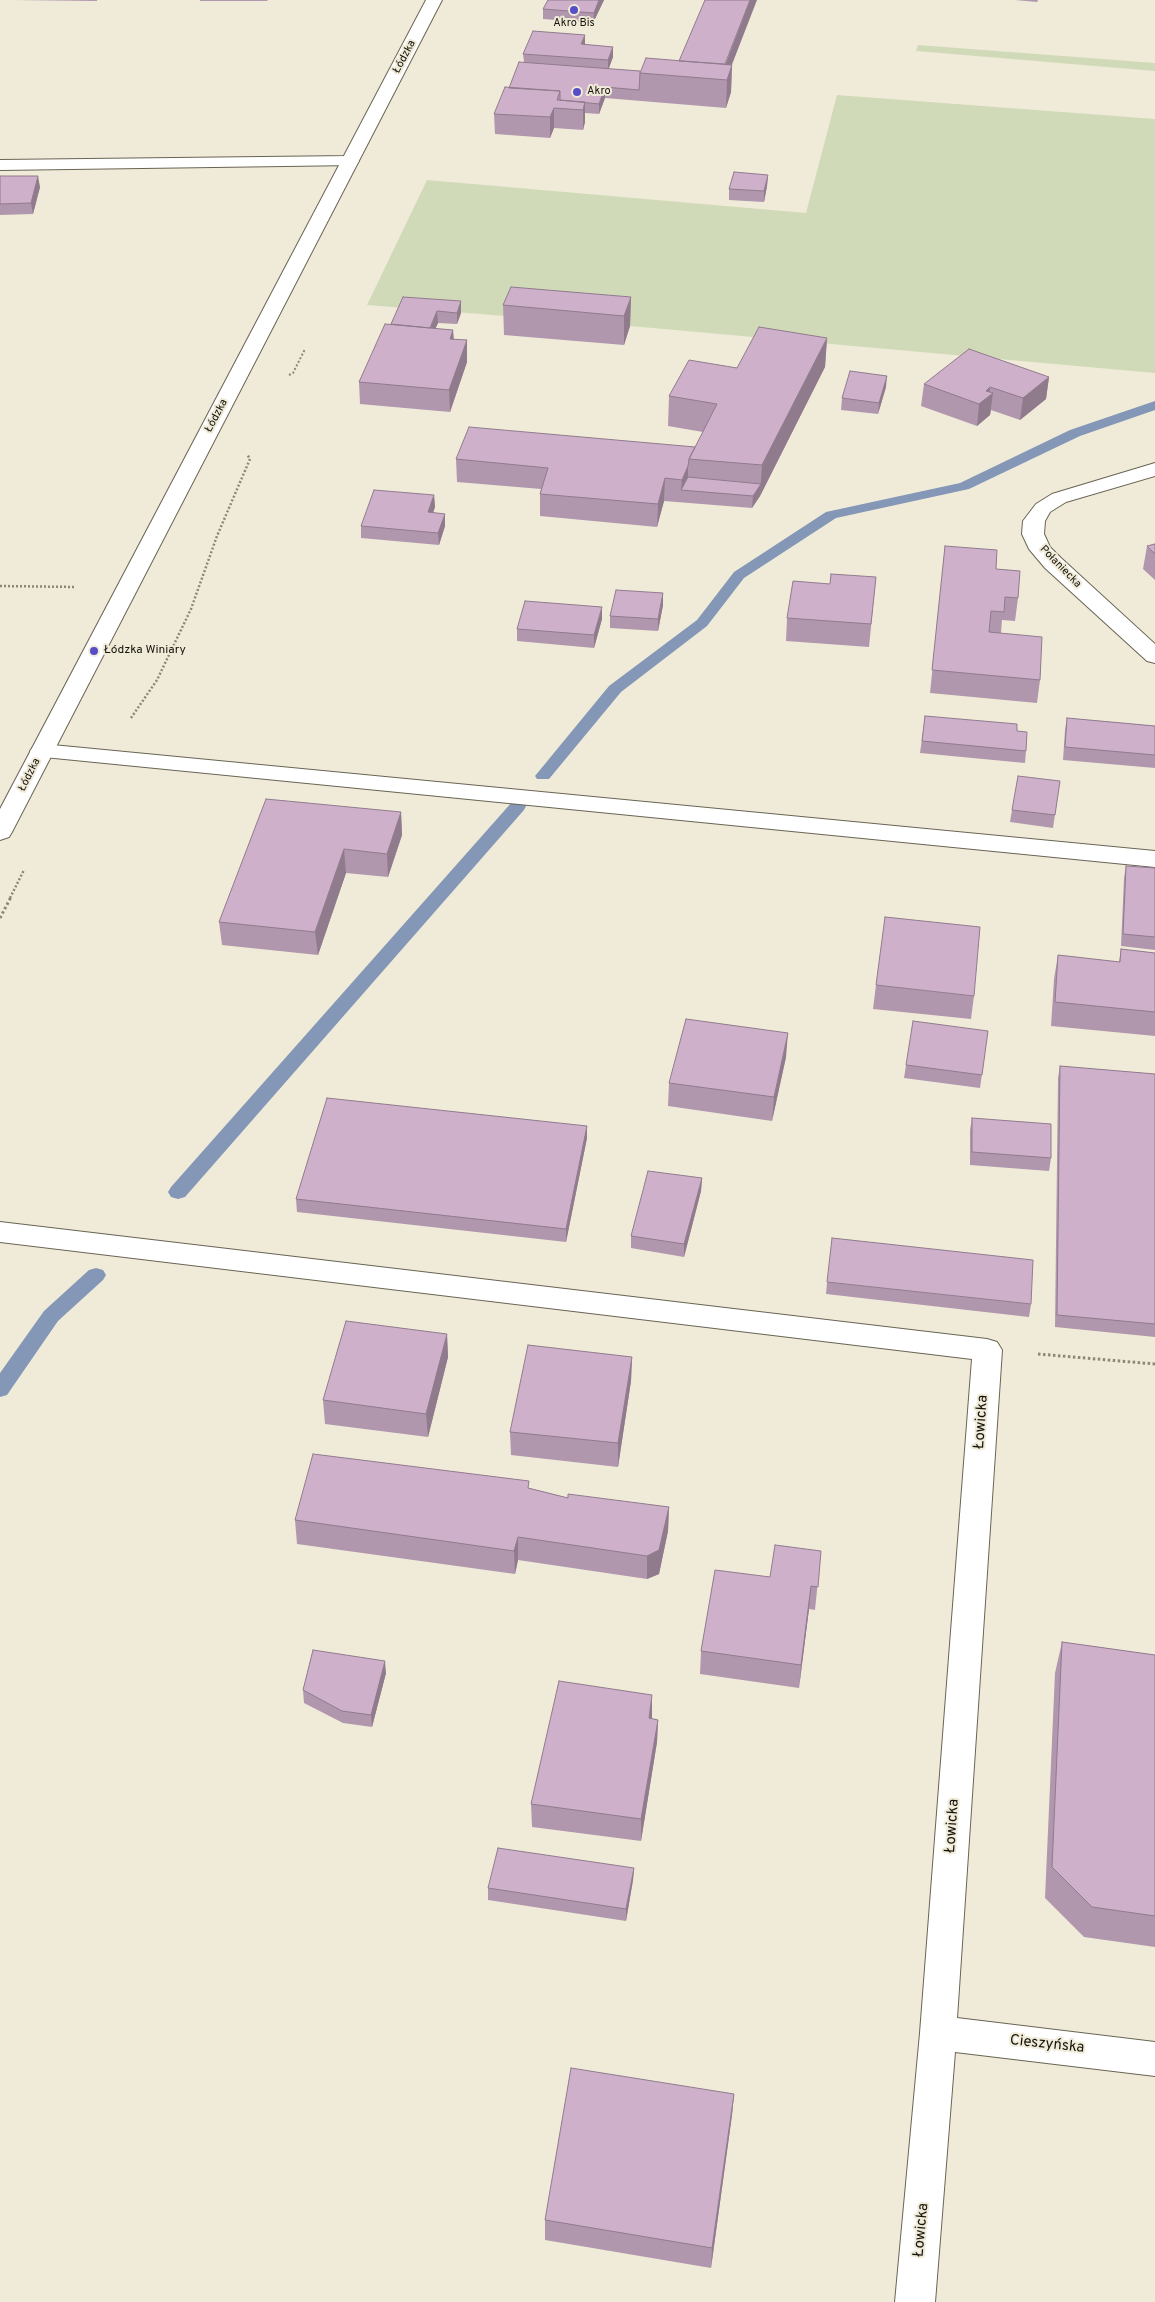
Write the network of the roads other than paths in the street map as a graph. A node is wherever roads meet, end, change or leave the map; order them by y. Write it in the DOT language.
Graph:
graph roads {
  1 [pos="434,0"];
  2 [pos="350,161"];
  3 [pos="0,166"];
  4 [pos="1155,469"];
  5 [pos="1155,656"];
  6 [pos="42,751"];
  7 [pos="0,832"];
  8 [pos="1155,859"];
  9 [pos="0,1232"];
  10 [pos="938,2033"];
  11 [pos="1155,2059"];
  12 [pos="915,2302"];
  1 -- 2 [label="main road, Łódzka"];
  2 -- 3 [label="main road"];
  2 -- 6 [label="main road, Łódzka"];
  4 -- 5 [label="main road, Połaniecka"];
  6 -- 7 [label="main road, Łódzka"];
  6 -- 8 [label="main road"];
  9 -- 10 [label="main road, Łowicka"];
  10 -- 11 [label="main road, Cieszyńska"];
  10 -- 12 [label="main road, Łowicka"];
}
